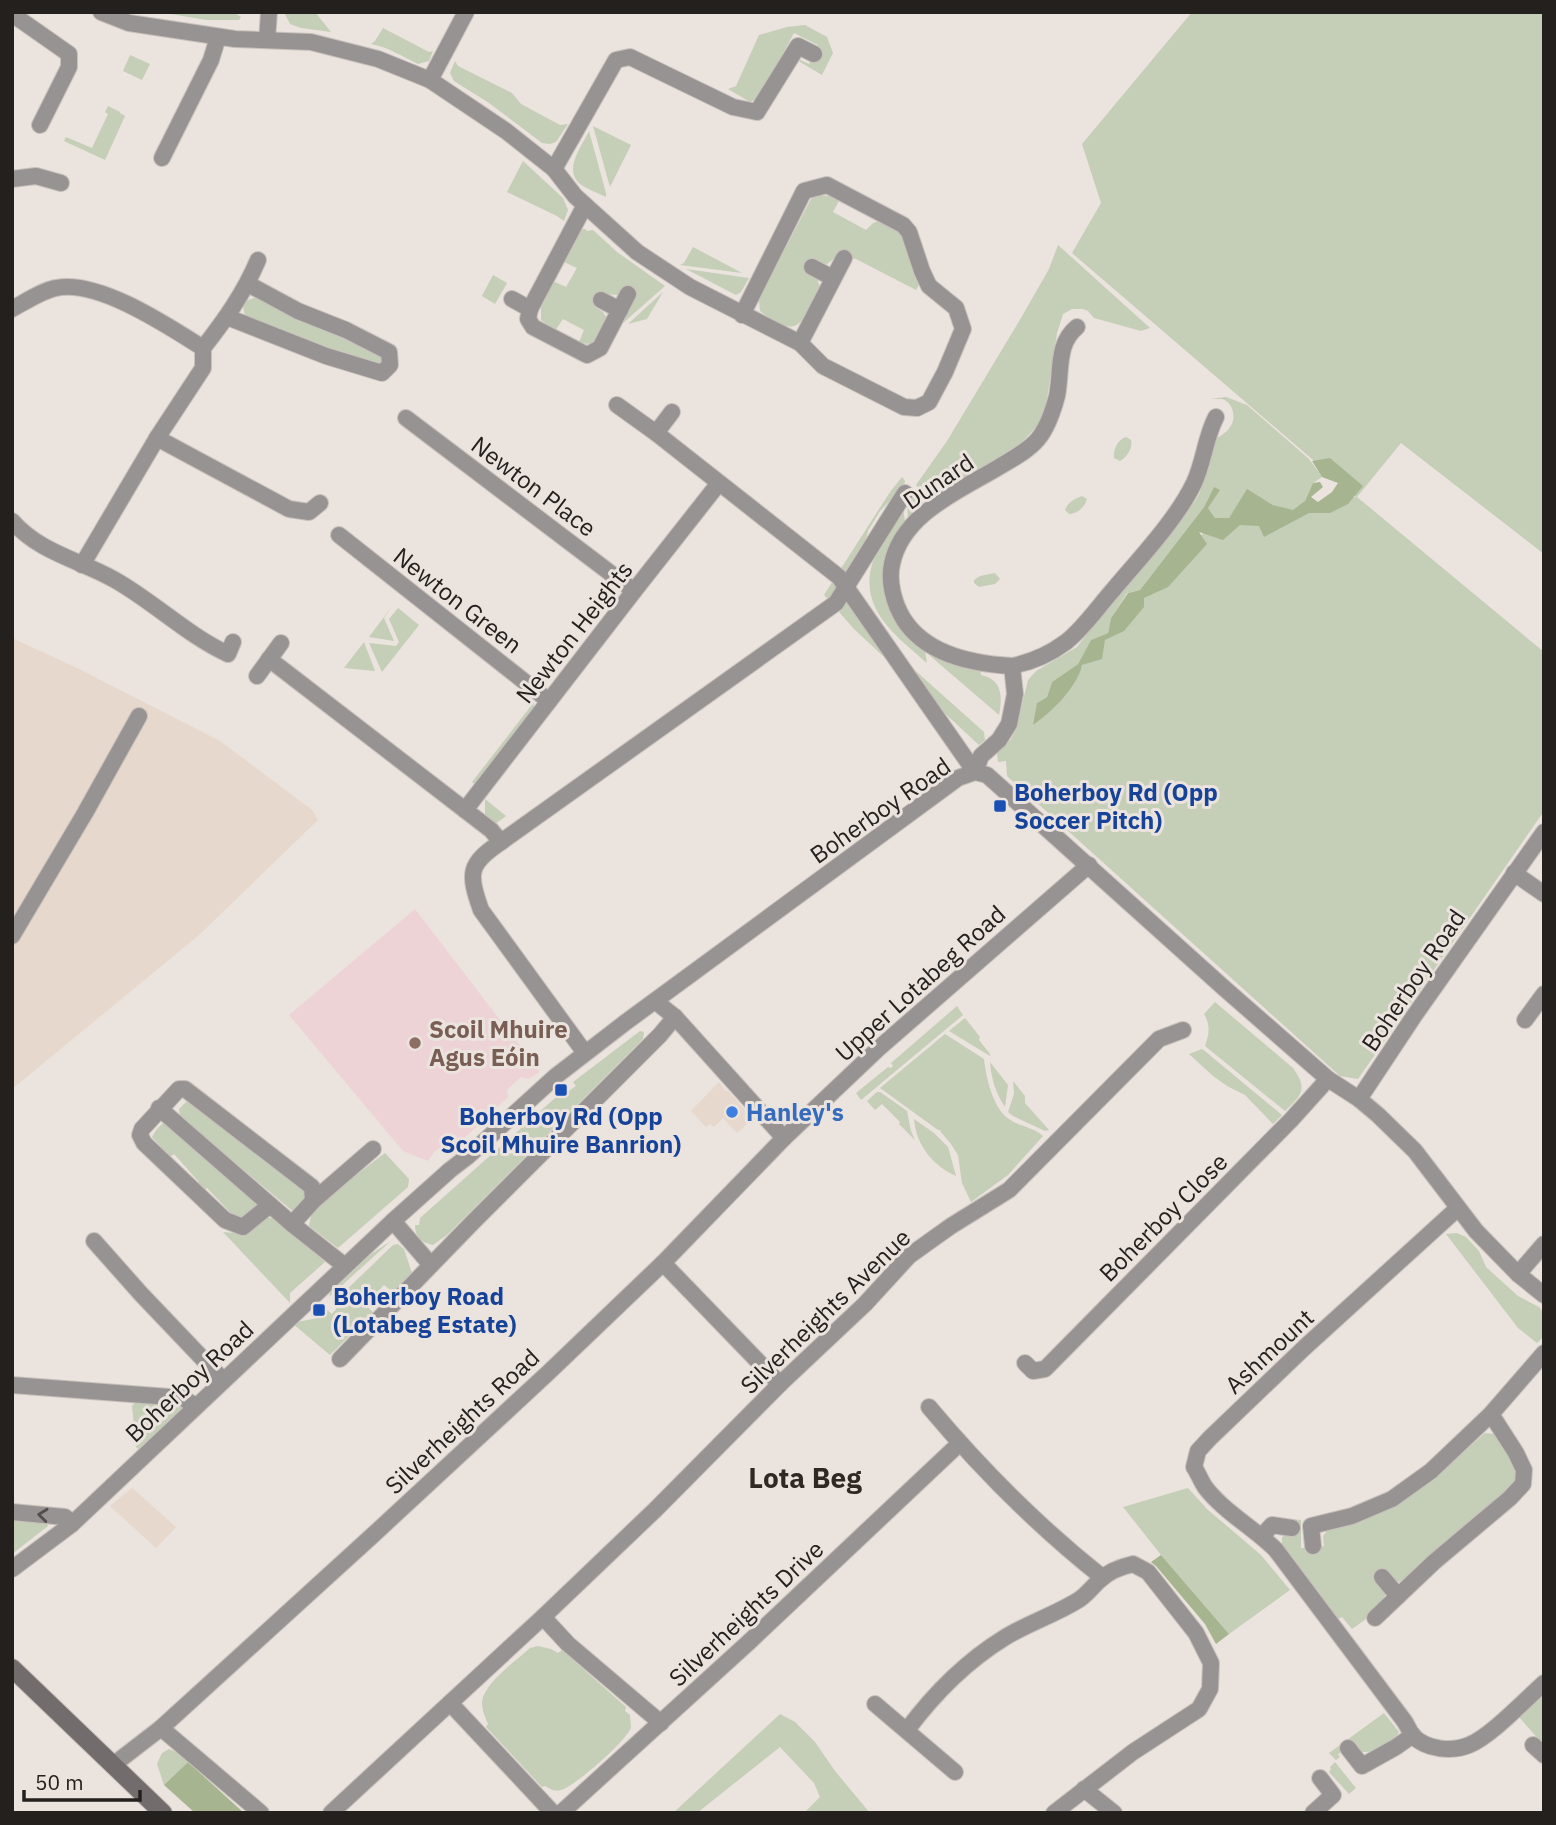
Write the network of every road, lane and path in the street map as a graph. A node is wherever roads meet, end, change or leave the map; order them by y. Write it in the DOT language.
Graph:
graph roads {
  1 [pos="102,12"];
  2 [pos="269,12"];
  3 [pos="466,12"];
  4 [pos="14,14"];
  5 [pos="218,37"];
  6 [pos="267,40"];
  7 [pos="814,54"];
  8 [pos="430,80"];
  9 [pos="40,125"];
  10 [pos="171,153"];
  11 [pos="554,169"];
  12 [pos="12,179"];
  13 [pos="61,183"];
  14 [pos="585,205"];
  15 [pos="844,258"];
  16 [pos="258,260"];
  17 [pos="812,267"];
  18 [pos="833,278"];
  19 [pos="248,284"];
  20 [pos="628,294"];
  21 [pos="512,299"];
  22 [pos="601,300"];
  23 [pos="12,309"];
  24 [pos="530,309"];
  25 [pos="620,310"];
  26 [pos="742,315"];
  27 [pos="227,317"];
  28 [pos="1077,327"];
  29 [pos="800,343"];
  30 [pos="203,348"];
  31 [pos="823,366"];
  32 [pos="815,381"];
  33 [pos="617,405"];
  34 [pos="672,412"];
  35 [pos="1216,417"];
  36 [pos="406,418"];
  37 [pos="656,433"];
  38 [pos="157,438"];
  39 [pos="719,483"];
  40 [pos="905,493"];
  41 [pos="313,512"];
  42 [pos="12,521"];
  43 [pos="339,535"];
  44 [pos="82,565"];
  45 [pos="846,588"];
  46 [pos="634,591"];
  47 [pos="233,642"];
  48 [pos="281,643"];
  49 [pos="270,659"];
  50 [pos="1012,666"];
  51 [pos="257,676"];
  52 [pos="549,701"];
  53 [pos="139,716"];
  54 [pos="975,772"];
  55 [pos="465,810"];
  56 [pos="1544,832"];
  57 [pos="501,842"];
  58 [pos="1089,865"];
  59 [pos="1514,873"];
  60 [pos="1544,894"];
  61 [pos="12,936"];
  62 [pos="1544,994"];
  63 [pos="655,1001"];
  64 [pos="675,1017"];
  65 [pos="1529,1018"];
  66 [pos="1184,1030"];
  67 [pos="585,1053"];
  68 [pos="1328,1079"];
  69 [pos="1359,1099"];
  70 [pos="159,1108"];
  71 [pos="785,1138"];
  72 [pos="373,1150"];
  73 [pos="313,1201"];
  74 [pos="270,1205"];
  75 [pos="1458,1208"];
  76 [pos="393,1221"];
  77 [pos="292,1224"];
  78 [pos="94,1241"];
  79 [pos="1544,1244"];
  80 [pos="663,1263"];
  81 [pos="431,1265"];
  82 [pos="345,1266"];
  83 [pos="1518,1274"];
  84 [pos="1544,1295"];
  85 [pos="1544,1353"];
  86 [pos="340,1359"];
  87 [pos="1025,1363"];
  88 [pos="223,1380"];
  89 [pos="780,1384"];
  90 [pos="12,1385"];
  91 [pos="195,1406"];
  92 [pos="929,1407"];
  93 [pos="1491,1414"];
  94 [pos="960,1443"];
  95 [pos="12,1512"];
  96 [pos="72,1524"];
  97 [pos="1292,1528"];
  98 [pos="1262,1536"];
  99 [pos="1313,1546"];
  100 [pos="12,1569"];
  101 [pos="1102,1577"];
  102 [pos="1382,1577"];
  103 [pos="1398,1596"];
  104 [pos="543,1617"];
  105 [pos="1375,1618"];
  106 [pos="12,1668"];
  107 [pos="1544,1683"];
  108 [pos="450,1703"];
  109 [pos="875,1704"];
  110 [pos="661,1723"];
  111 [pos="161,1728"];
  112 [pos="907,1730"];
  113 [pos="1413,1735"];
  114 [pos="1348,1748"];
  115 [pos="113,1765"];
  116 [pos="955,1772"];
  117 [pos="1320,1778"];
  118 [pos="1084,1789"];
  119 [pos="163,1813"];
  120 [pos="261,1813"];
  121 [pos="331,1813"];
  122 [pos="553,1813"];
  123 [pos="561,1813"];
  124 [pos="1054,1813"];
  125 [pos="1114,1813"];
  126 [pos="1312,1813"];
  1 -- 5 [label="street"];
  2 -- 6 [label="street"];
  3 -- 8 [label="street"];
  4 -- 9 [label="street"];
  5 -- 6 [label="street"];
  5 -- 10 [label="street"];
  6 -- 8 [label="street"];
  7 -- 11 [label="street"];
  8 -- 11 [label="street"];
  11 -- 14 [label="street"];
  12 -- 13 [label="street"];
  14 -- 24 [label="street"];
  14 -- 26 [label="street"];
  15 -- 18 [label="street"];
  16 -- 19 [label="street"];
  17 -- 18 [label="street"];
  18 -- 29 [label="street"];
  19 -- 27 [label="street"];
  19 -- 27 [label="street"];
  20 -- 25 [label="street"];
  21 -- 24 [label="street"];
  22 -- 25 [label="street"];
  23 -- 30 [label="street"];
  24 -- 25 [label="street"];
  26 -- 29 [label="street"];
  26 -- 31 [label="street"];
  27 -- 30 [label="street"];
  28 -- 50 [label="street, Dunard"];
  29 -- 31 [label="street"];
  30 -- 38 [label="street"];
  31 -- 32 [label="street"];
  33 -- 37 [label="street"];
  34 -- 37 [label="street"];
  35 -- 50 [label="street, Dunard"];
  36 -- 46 [label="street, Newton Place"];
  37 -- 39 [label="street"];
  38 -- 41 [label="street"];
  38 -- 44 [label="street"];
  39 -- 45 [label="street"];
  39 -- 46 [label="street, Newton Heights"];
  40 -- 45 [label="street"];
  42 -- 44 [label="street"];
  43 -- 52 [label="street, Newton Green"];
  44 -- 47 [label="street"];
  45 -- 54 [label="street"];
  45 -- 57 [label="street"];
  46 -- 52 [label="street, Newton Heights"];
  48 -- 49 [label="street"];
  49 -- 51 [label="street"];
  49 -- 55 [label="street"];
  50 -- 54 [label="street"];
  52 -- 55 [label="street, Newton Heights"];
  53 -- 61 [label="street"];
  54 -- 58 [label="street, Boherboy Road"];
  54 -- 63 [label="street, Boherboy Road"];
  55 -- 57 [label="street"];
  56 -- 59 [label="street, Boherboy Road"];
  57 -- 67 [label="street"];
  58 -- 68 [label="street, Boherboy Road"];
  58 -- 71 [label="street, Upper Lotabeg Road"];
  59 -- 60 [label="street"];
  59 -- 69 [label="street, Boherboy Road"];
  62 -- 65 [label="street"];
  63 -- 64 [label="street"];
  63 -- 67 [label="street, Boherboy Road"];
  64 -- 71 [label="street"];
  64 -- 81 [label="street"];
  66 -- 89 [label="street, Silverheights Avenue"];
  67 -- 76 [label="street, Boherboy Road"];
  68 -- 69 [label="street, Boherboy Road"];
  68 -- 87 [label="street, Boherboy Close"];
  69 -- 75 [label="street"];
  70 -- 73 [label="street"];
  70 -- 74 [label="street"];
  70 -- 74 [label="street"];
  71 -- 80 [label="street, Silverheights Road"];
  72 -- 73 [label="street"];
  73 -- 77 [label="street"];
  74 -- 77 [label="street"];
  75 -- 83 [label="street"];
  75 -- 98 [label="street, Ashmount"];
  76 -- 81 [label="street"];
  76 -- 82 [label="street, Boherboy Road"];
  77 -- 82 [label="street"];
  78 -- 88 [label="street"];
  79 -- 83 [label="street"];
  80 -- 89 [label="street"];
  80 -- 111 [label="street, Silverheights Road"];
  81 -- 86 [label="street"];
  82 -- 88 [label="street, Boherboy Road"];
  83 -- 84 [label="street"];
  85 -- 93 [label="street"];
  88 -- 91 [label="street, Boherboy Road"];
  89 -- 104 [label="street, Silverheights Avenue"];
  90 -- 91 [label="street"];
  91 -- 96 [label="street, Boherboy Road"];
  92 -- 94 [label="street"];
  93 -- 99 [label="street"];
  93 -- 103 [label="street"];
  94 -- 101 [label="street"];
  94 -- 110 [label="street, Silverheights Drive"];
  96 -- 95 [label="street, one-way"];
  96 -- 100 [label="street, Boherboy Road"];
  97 -- 98 [label="street"];
  98 -- 113 [label="street, Ashmount"];
  101 -- 112 [label="street"];
  101 -- 118 [label="street"];
  102 -- 103 [label="street"];
  103 -- 105 [label="street"];
  104 -- 108 [label="street, Silverheights Avenue"];
  104 -- 110 [label="street"];
  106 -- 115 [label="main road"];
  107 -- 113 [label="street"];
  108 -- 121 [label="street, Silverheights Avenue"];
  108 -- 122 [label="street"];
  109 -- 112 [label="street"];
  110 -- 123 [label="street, Silverheights Drive"];
  111 -- 115 [label="street, Silverheights Road"];
  111 -- 120 [label="street"];
  112 -- 116 [label="street"];
  113 -- 114 [label="street"];
  115 -- 119 [label="main road"];
  117 -- 126 [label="street"];
  118 -- 124 [label="street"];
  118 -- 125 [label="street"];
}
